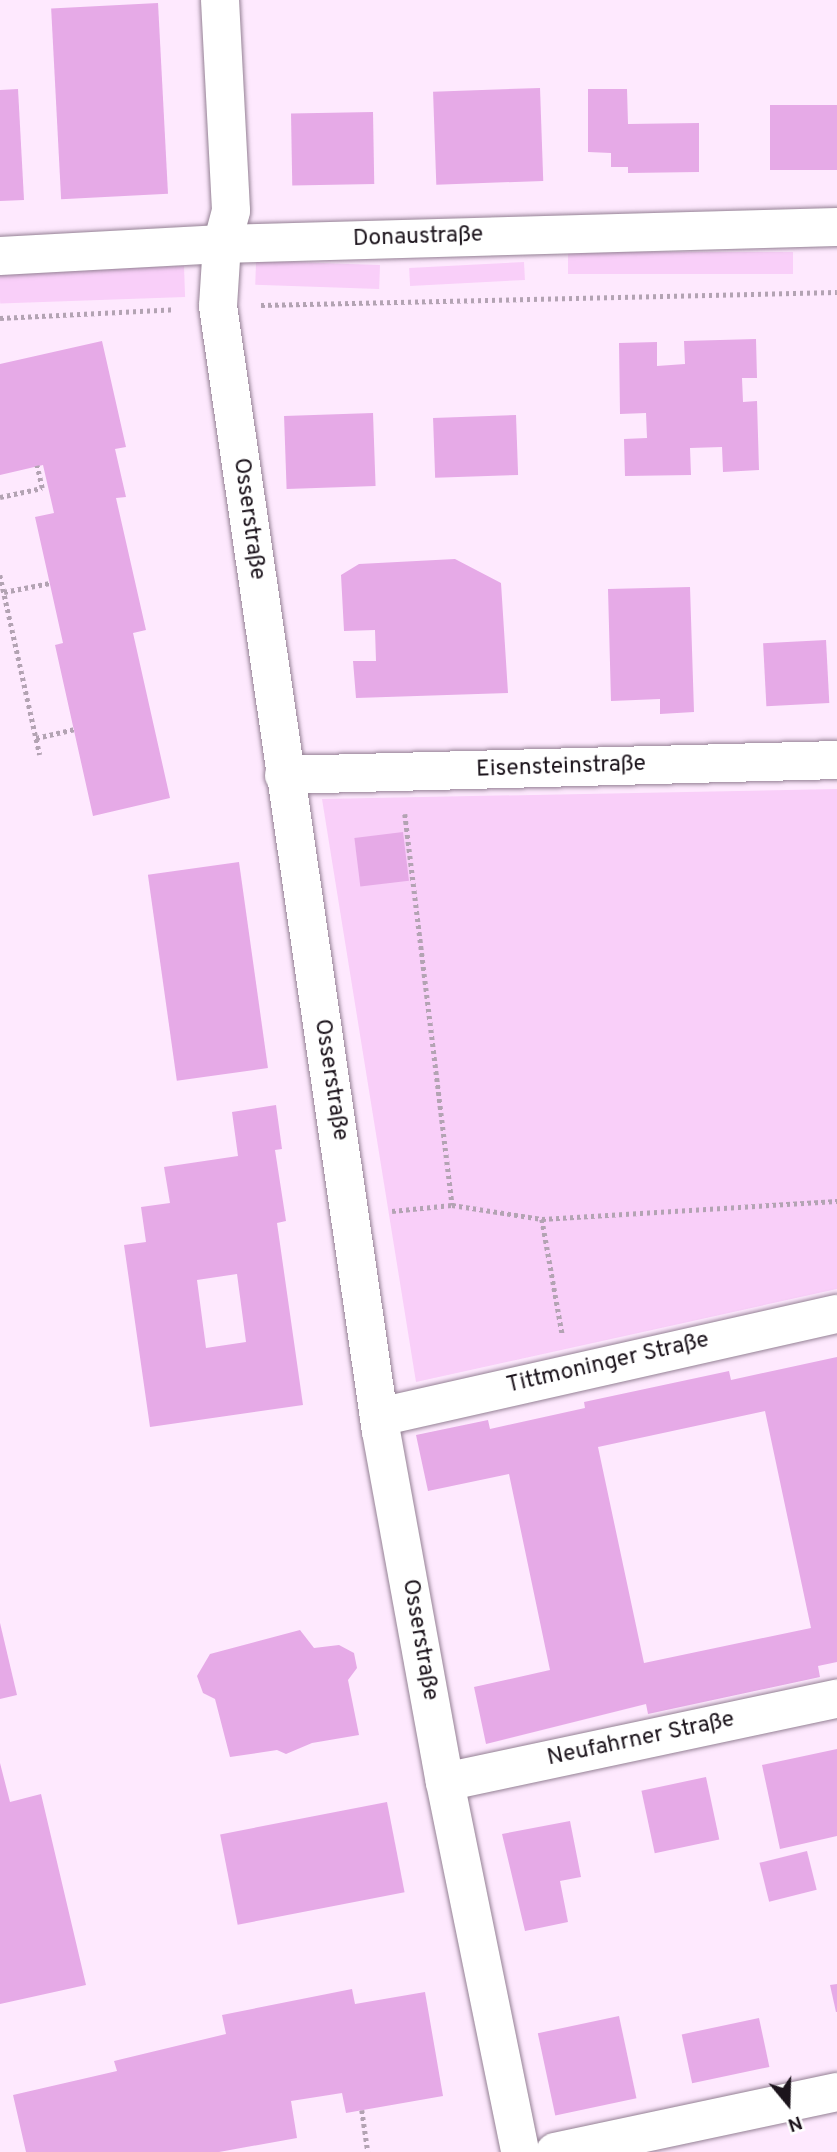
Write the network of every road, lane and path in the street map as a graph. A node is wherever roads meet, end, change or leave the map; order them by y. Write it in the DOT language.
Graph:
graph roads {
  1 [pos="220,0"];
  2 [pos="837,227"];
  3 [pos="222,244"];
  4 [pos="0,256"];
  5 [pos="837,292"];
  6 [pos="218,306"];
  7 [pos="0,318"];
  8 [pos="37,466"];
  9 [pos="0,497"];
  10 [pos="0,575"];
  11 [pos="50,583"];
  12 [pos="4,592"];
  13 [pos="74,729"];
  14 [pos="36,738"];
  15 [pos="40,755"];
  16 [pos="837,760"];
  17 [pos="400,773"];
  18 [pos="284,775"];
  19 [pos="837,1201"];
  20 [pos="452,1205"];
  21 [pos="383,1212"];
  22 [pos="542,1219"];
  23 [pos="837,1314"];
  24 [pos="569,1371"];
  25 [pos="379,1417"];
  26 [pos="837,1699"];
  27 [pos="445,1782"];
  28 [pos="837,2092"];
  29 [pos="362,2110"];
  30 [pos="368,2152"];
  31 [pos="520,2152"];
  32 [pos="555,2152"];
  1 -- 3 [label="street, Osserstraße"];
  2 -- 3 [label="street, Donaustraße"];
  3 -- 4 [label="street, Donaustraße"];
  3 -- 6 [label="street, Osserstraße"];
  5 -- 6 [label="path"];
  6 -- 7 [label="path"];
  6 -- 18 [label="street, Osserstraße"];
  8 -- 9 [label="path"];
  10 -- 12 [label="path"];
  11 -- 12 [label="path"];
  12 -- 14 [label="path"];
  13 -- 14 [label="path"];
  14 -- 15 [label="path"];
  16 -- 17 [label="street, Eisensteinstraße"];
  17 -- 18 [label="street, Eisensteinstraße"];
  17 -- 20 [label="path"];
  18 -- 25 [label="street, Osserstraße"];
  19 -- 22 [label="path"];
  20 -- 21 [label="path"];
  20 -- 22 [label="path"];
  22 -- 24 [label="path"];
  23 -- 24 [label="street, Tittmoninger Straße"];
  24 -- 25 [label="street, Tittmoninger Straße"];
  25 -- 27 [label="street, Osserstraße"];
  26 -- 27 [label="street, Neufahrner Straße"];
  27 -- 31 [label="street, Osserstraße"];
  28 -- 32 [label="street"];
  29 -- 30 [label="path"];
}
